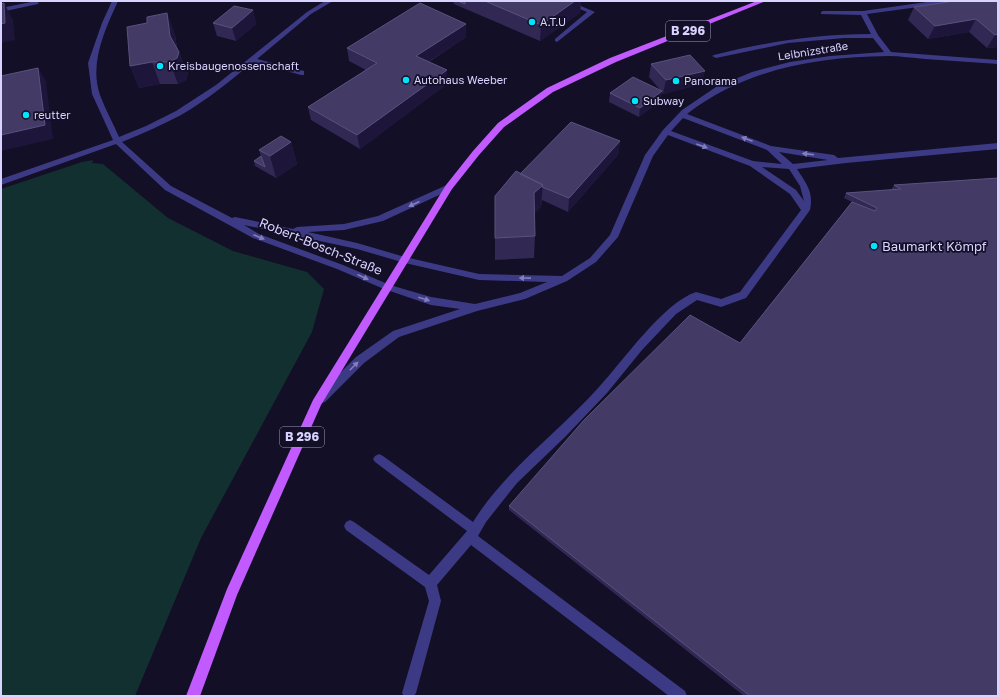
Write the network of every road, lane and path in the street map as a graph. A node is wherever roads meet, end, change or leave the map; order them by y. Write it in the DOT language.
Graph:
graph roads {
  1 [pos="115,1"];
  2 [pos="330,1"];
  3 [pos="563,1"];
  4 [pos="763,1"];
  5 [pos="948,1"];
  6 [pos="36,2"];
  7 [pos="927,2"];
  8 [pos="1,10"];
  9 [pos="823,13"];
  10 [pos="864,13"];
  11 [pos="875,36"];
  12 [pos="557,40"];
  13 [pos="889,54"];
  14 [pos="716,56"];
  15 [pos="253,60"];
  16 [pos="998,62"];
  17 [pos="301,73"];
  18 [pos="682,115"];
  19 [pos="666,132"];
  20 [pos="117,141"];
  21 [pos="998,146"];
  22 [pos="770,148"];
  23 [pos="846,160"];
  24 [pos="752,164"];
  25 [pos="791,167"];
  26 [pos="1,182"];
  27 [pos="449,188"];
  28 [pos="806,210"];
  29 [pos="225,218"];
  30 [pos="286,231"];
  31 [pos="405,260"];
  32 [pos="564,279"];
  33 [pos="387,287"];
  34 [pos="475,308"];
  35 [pos="317,403"];
  36 [pos="379,459"];
  37 [pos="350,526"];
  38 [pos="473,534"];
  39 [pos="430,584"];
  40 [pos="409,693"];
  41 [pos="193,696"];
  42 [pos="680,696"];
  1 -- 20 [label="street, Robert-Bosch-Straße"];
  2 -- 15 [label="street"];
  3 -- 12 [label="street"];
  4 -- 27 [label="main road, B 296"];
  5 -- 7 [label="street"];
  6 -- 8 [label="street"];
  7 -- 10 [label="street"];
  9 -- 10 [label="street"];
  10 -- 11 [label="street"];
  11 -- 13 [label="street"];
  11 -- 14 [label="street"];
  13 -- 16 [label="street, Leibnizstraße"];
  13 -- 18 [label="street, Leibnizstraße"];
  15 -- 17 [label="street"];
  15 -- 20 [label="street"];
  18 -- 19 [label="street, Leibnizstraße"];
  22 -- 18 [label="street, one-way"];
  19 -- 24 [label="street, one-way"];
  19 -- 32 [label="street, Leibnizstraße"];
  20 -- 26 [label="street"];
  20 -- 29 [label="street, Robert-Bosch-Straße"];
  21 -- 23 [label="street"];
  23 -- 22 [label="street, one-way"];
  22 -- 25 [label="street"];
  23 -- 25 [label="street"];
  24 -- 25 [label="street"];
  24 -- 28 [label="street"];
  25 -- 28 [label="street"];
  27 -- 30 [label="street, Robert-Bosch-Straße, one-way"];
  27 -- 31 [label="main road, B 296"];
  28 -- 38 [label="street"];
  29 -- 30 [label="street, Robert-Bosch-Straße"];
  29 -- 33 [label="street, Robert-Bosch-Straße, one-way"];
  30 -- 31 [label="street, Robert-Bosch-Straße"];
  32 -- 31 [label="street, one-way"];
  31 -- 33 [label="main road, B 296"];
  32 -- 34 [label="street, Leibnizstraße"];
  33 -- 34 [label="street, Leibnizstraße, one-way"];
  33 -- 35 [label="main road, B 296"];
  35 -- 34 [label="street, Leibnizstraße, one-way"];
  35 -- 41 [label="main road, B 296"];
  36 -- 38 [label="street"];
  37 -- 39 [label="street"];
  38 -- 39 [label="street"];
  38 -- 42 [label="street"];
  39 -- 40 [label="street"];
}
